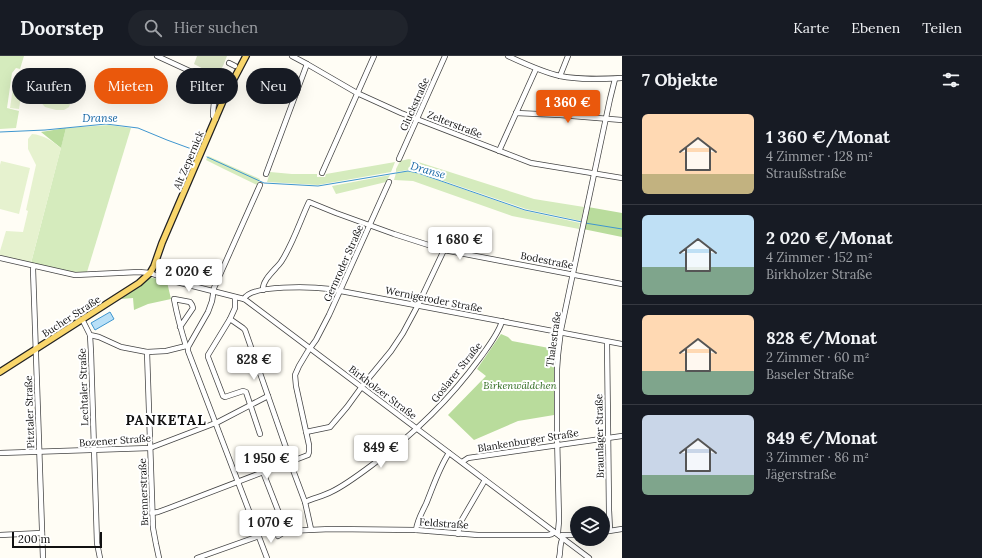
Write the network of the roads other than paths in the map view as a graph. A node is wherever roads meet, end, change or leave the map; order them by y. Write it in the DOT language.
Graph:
graph roads {
  1 [pos="157,56"];
  2 [pos="246,56"];
  3 [pos="292,56"];
  4 [pos="374,56"];
  5 [pos="445,56"];
  6 [pos="508,56"];
  7 [pos="568,56"];
  8 [pos="228,63"];
  9 [pos="307,64"];
  10 [pos="235,66"];
  11 [pos="183,68"];
  12 [pos="536,68"];
  13 [pos="238,71"];
  14 [pos="560,76"];
  15 [pos="622,78"];
  16 [pos="615,79"];
  17 [pos="357,94"];
  18 [pos="214,104"];
  19 [pos="222,104"];
  20 [pos="516,113"];
  21 [pos="216,119"];
  22 [pos="417,119"];
  23 [pos="606,119"];
  24 [pos="622,120"];
  25 [pos="500,151"];
  26 [pos="399,159"];
  27 [pos="322,173"];
  28 [pos="266,174"];
  29 [pos="594,174"];
  30 [pos="622,178"];
  31 [pos="389,182"];
  32 [pos="260,185"];
  33 [pos="370,226"];
  34 [pos="444,250"];
  35 [pos="0,258"];
  36 [pos="34,266"];
  37 [pos="150,273"];
  38 [pos="573,274"];
  39 [pos="622,284"];
  40 [pos="263,290"];
  41 [pos="213,291"];
  42 [pos="340,291"];
  43 [pos="235,297"];
  44 [pos="244,299"];
  45 [pos="418,306"];
  46 [pos="82,319"];
  47 [pos="230,319"];
  48 [pos="502,321"];
  49 [pos="180,327"];
  50 [pos="561,333"];
  51 [pos="90,335"];
  52 [pos="607,342"];
  53 [pos="622,344"];
  54 [pos="187,347"];
  55 [pos="36,349"];
  56 [pos="310,349"];
  57 [pos="146,352"];
  58 [pos="0,372"];
  59 [pos="362,387"];
  60 [pos="268,396"];
  61 [pos="251,405"];
  62 [pos="215,424"];
  63 [pos="417,429"];
  64 [pos="306,432"];
  65 [pos="260,434"];
  66 [pos="622,436"];
  67 [pos="608,438"];
  68 [pos="557,445"];
  69 [pos="150,448"];
  70 [pos="94,451"];
  71 [pos="39,452"];
  72 [pos="0,453"];
  73 [pos="449,453"];
  74 [pos="291,462"];
  75 [pos="462,462"];
  76 [pos="263,472"];
  77 [pos="485,480"];
  78 [pos="238,482"];
  79 [pos="305,502"];
  80 [pos="609,506"];
  81 [pos="152,513"];
  82 [pos="622,529"];
  83 [pos="311,530"];
  84 [pos="416,530"];
  85 [pos="610,530"];
  86 [pos="286,531"];
  87 [pos="42,533"];
  88 [pos="458,534"];
  89 [pos="0,535"];
  90 [pos="558,535"];
  91 [pos="570,535"];
  92 [pos="259,536"];
  93 [pos="278,536"];
  94 [pos="43,558"];
  95 [pos="100,558"];
  96 [pos="159,558"];
  97 [pos="197,558"];
  98 [pos="267,558"];
  99 [pos="559,558"];
  100 [pos="589,558"];
  1 -- 11 [label="street"];
  2 -- 13 [label="main road, Alt Zepernick"];
  3 -- 9 [label="street, Zelterstraße"];
  4 -- 17 [label="street"];
  5 -- 22 [label="street, Gluckstraße"];
  6 -- 12 [label="street"];
  7 -- 14 [label="street"];
  8 -- 10 [label="street"];
  9 -- 17 [label="street, Zelterstraße"];
  9 -- 28 [label="street"];
  12 -- 14 [label="street"];
  12 -- 20 [label="street"];
  14 -- 16 [label="street"];
  15 -- 16 [label="street"];
  16 -- 23 [label="street, Thalestraße"];
  17 -- 22 [label="street, Zelterstraße"];
  17 -- 27 [label="street"];
  18 -- 21 [label="street"];
  19 -- 21 [label="main road, Alt Zepernick"];
  20 -- 23 [label="street"];
  20 -- 25 [label="street"];
  21 -- 37 [label="main road, Alt Zepernick"];
  22 -- 25 [label="street, Zelterstraße"];
  22 -- 26 [label="street, Gluckstraße"];
  23 -- 24 [label="street"];
  23 -- 29 [label="street, Thalestraße"];
  25 -- 29 [label="street, Zelterstraße"];
  29 -- 30 [label="street, Zelterstraße"];
  29 -- 38 [label="street, Thalestraße"];
  31 -- 33 [label="street, Gernroder Straße"];
  32 -- 41 [label="street"];
  33 -- 34 [label="street, Bodestraße"];
  33 -- 40 [label="street, Bodestraße"];
  33 -- 42 [label="street, Gernroder Straße"];
  34 -- 38 [label="street, Bodestraße"];
  34 -- 45 [label="street"];
  35 -- 36 [label="street, Birkholzer Straße"];
  36 -- 37 [label="street, Birkholzer Straße"];
  36 -- 55 [label="street, Pitztaler Straße"];
  37 -- 41 [label="street, Birkholzer Straße"];
  37 -- 46 [label="main road, Bucher Straße"];
  38 -- 39 [label="street, Bodestraße"];
  38 -- 50 [label="street, Thalestraße"];
  40 -- 42 [label="street, Wernigeroder Straße"];
  40 -- 44 [label="street, Wernigeroder Straße"];
  41 -- 43 [label="street, Birkholzer Straße"];
  41 -- 54 [label="street"];
  42 -- 45 [label="street, Wernigeroder Straße"];
  42 -- 56 [label="street, Gernroder Straße"];
  43 -- 44 [label="street, Birkholzer Straße"];
  43 -- 47 [label="street"];
  44 -- 56 [label="street, Birkholzer Straße"];
  45 -- 48 [label="street, Wernigeroder Straße"];
  45 -- 59 [label="street"];
  46 -- 51 [label="street"];
  46 -- 55 [label="main road, Bucher Straße"];
  47 -- 60 [label="street"];
  47 -- 61 [label="street"];
  48 -- 50 [label="street, Wernigeroder Straße"];
  48 -- 63 [label="street, Goslarer Straße"];
  49 -- 49 [label="street"];
  49 -- 54 [label="street"];
  50 -- 52 [label="street, Wernigeroder Straße"];
  50 -- 68 [label="street, Thalestraße"];
  51 -- 57 [label="street"];
  51 -- 70 [label="street, Lechtaler Straße"];
  52 -- 53 [label="street, Wernigeroder Straße"];
  52 -- 67 [label="street, Braunlager Straße"];
  54 -- 57 [label="street"];
  54 -- 62 [label="street"];
  55 -- 58 [label="main road, Bucher Straße"];
  55 -- 71 [label="street, Pitztaler Straße"];
  56 -- 59 [label="street, Birkholzer Straße"];
  56 -- 64 [label="street, Gernroder Straße"];
  57 -- 69 [label="street, Brennerstraße"];
  59 -- 63 [label="street, Birkholzer Straße"];
  59 -- 64 [label="street"];
  60 -- 61 [label="street, Bozener Straße"];
  60 -- 74 [label="street"];
  61 -- 62 [label="street, Bozener Straße"];
  61 -- 65 [label="street"];
  62 -- 69 [label="street, Bozener Straße"];
  62 -- 78 [label="street"];
  63 -- 73 [label="street, Birkholzer Straße"];
  63 -- 79 [label="street, Goslarer Straße"];
  64 -- 74 [label="street, Gernroder Straße"];
  66 -- 67 [label="street, Blankenburger Straße"];
  67 -- 68 [label="street, Blankenburger Straße"];
  67 -- 80 [label="street, Braunlager Straße"];
  68 -- 75 [label="street, Blankenburger Straße"];
  68 -- 90 [label="street, Thalestraße"];
  69 -- 70 [label="street, Bozener Straße"];
  69 -- 81 [label="street, Brennerstraße"];
  70 -- 71 [label="street, Bozener Straße"];
  70 -- 95 [label="street, Lechtaler Straße"];
  71 -- 72 [label="street, Bozener Straße"];
  71 -- 87 [label="street, Pitztaler Straße"];
  73 -- 75 [label="street, Birkholzer Straße"];
  73 -- 84 [label="street"];
  74 -- 76 [label="street"];
  74 -- 79 [label="street"];
  75 -- 77 [label="street, Birkholzer Straße"];
  76 -- 78 [label="street"];
  76 -- 86 [label="street"];
  77 -- 88 [label="street"];
  77 -- 90 [label="street, Birkholzer Straße"];
  78 -- 81 [label="street"];
  78 -- 92 [label="street"];
  79 -- 83 [label="street"];
  81 -- 96 [label="street, Brennerstraße"];
  82 -- 85 [label="street"];
  83 -- 84 [label="street, Feldstraße"];
  83 -- 86 [label="street, Feldstraße"];
  84 -- 88 [label="street, Feldstraße"];
  86 -- 93 [label="street"];
  87 -- 89 [label="street"];
  87 -- 94 [label="street, Pitztaler Straße"];
  88 -- 90 [label="street, Feldstraße"];
  90 -- 91 [label="street, Feldstraße"];
  90 -- 99 [label="street, Thalestraße"];
  90 -- 100 [label="street, Birkholzer Straße"];
  92 -- 97 [label="street"];
  92 -- 98 [label="street"];
}
